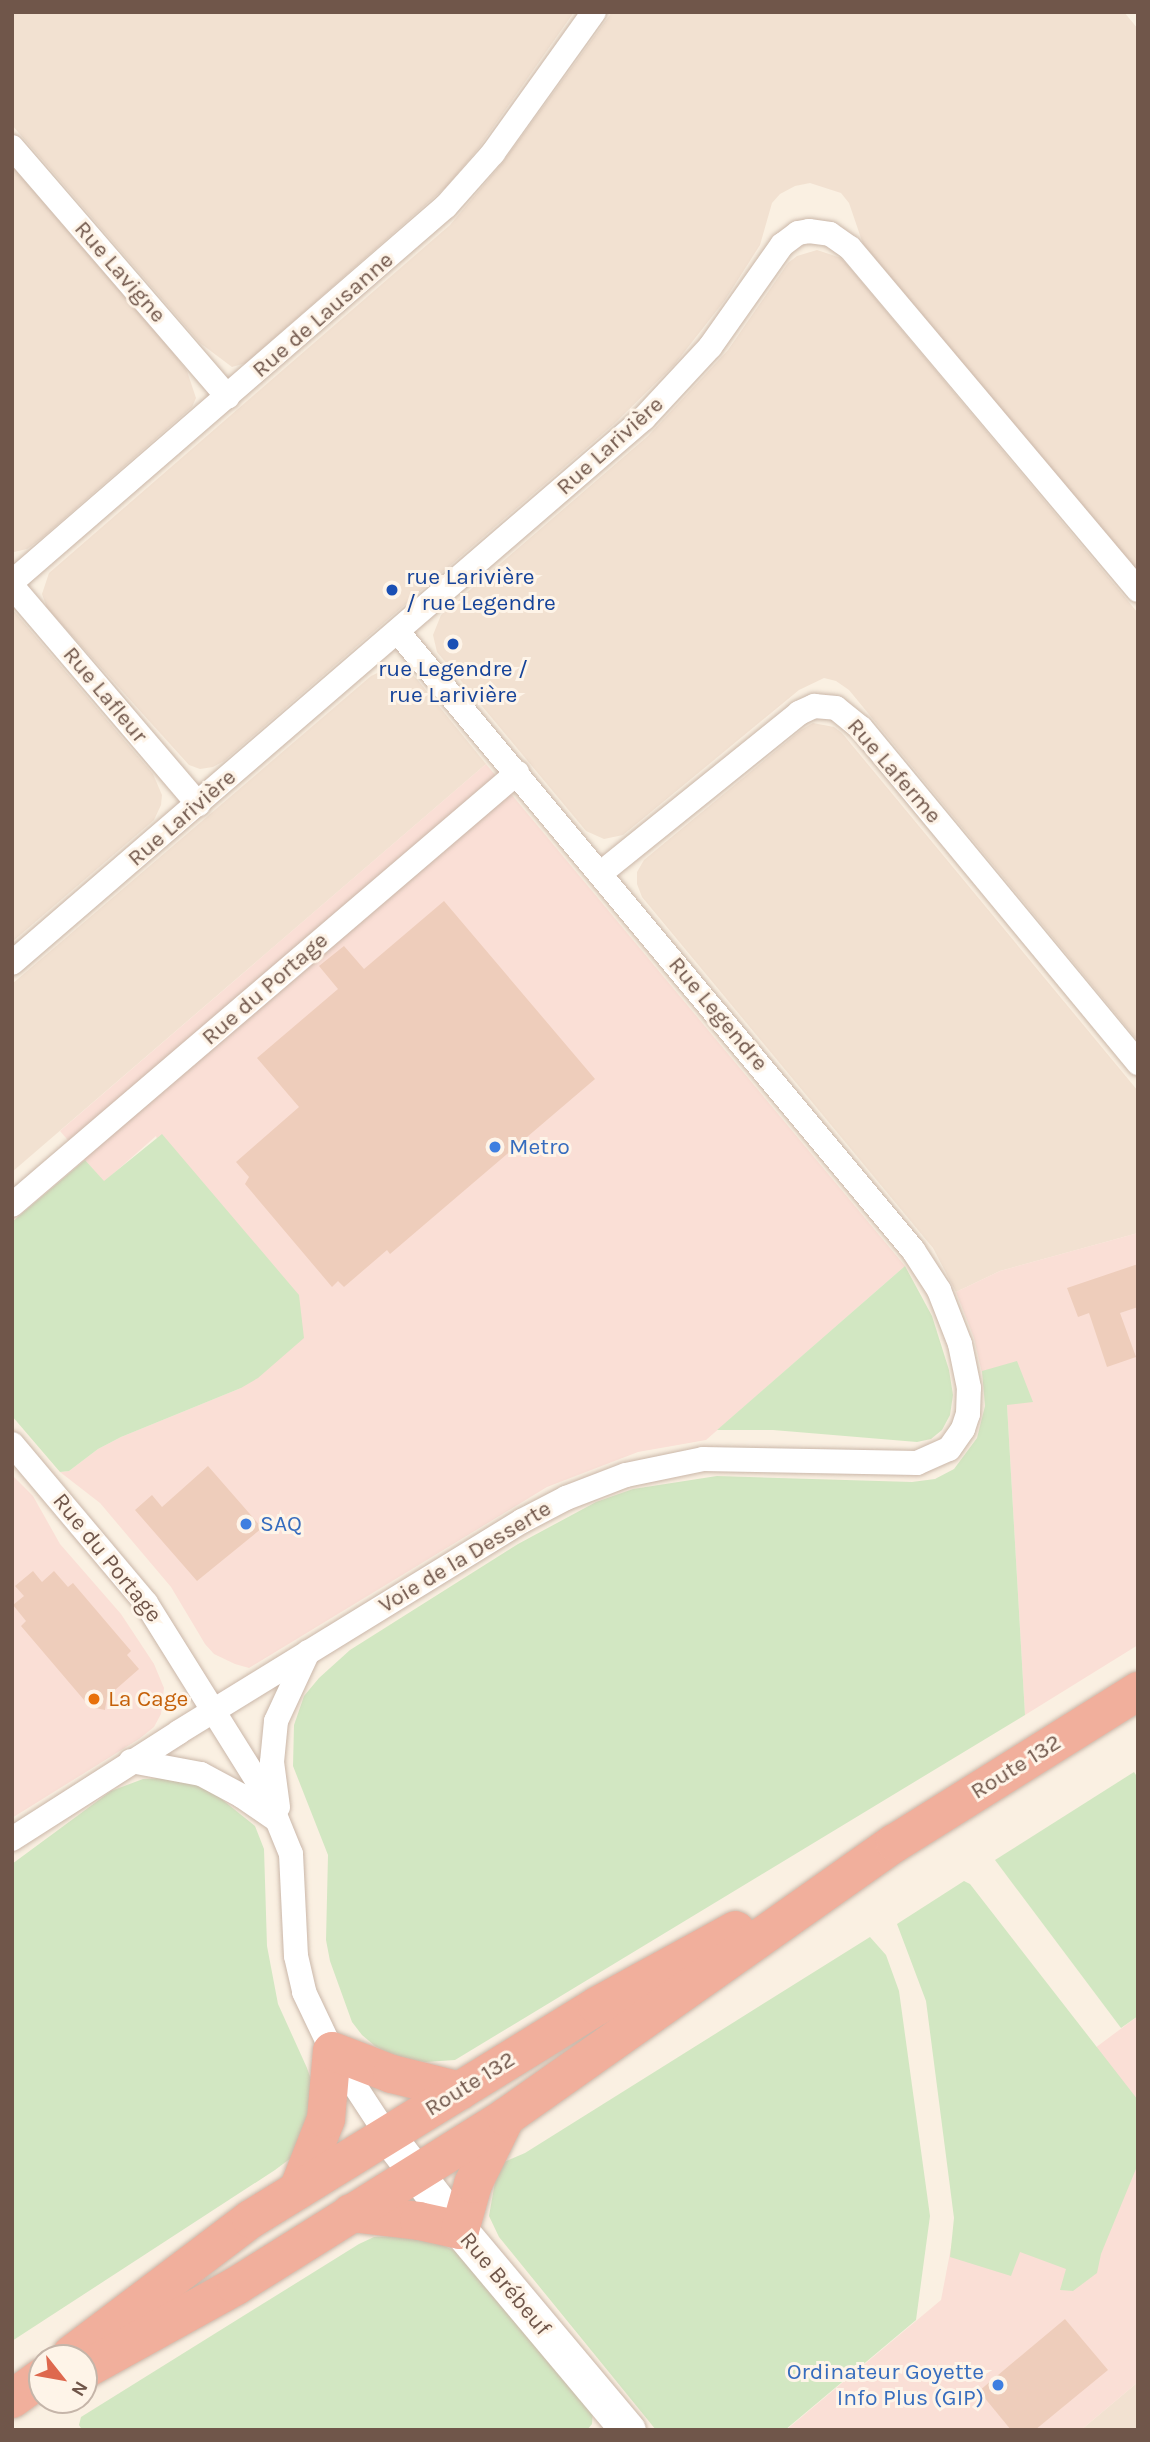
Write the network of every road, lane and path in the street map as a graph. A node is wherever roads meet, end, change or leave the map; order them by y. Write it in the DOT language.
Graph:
graph roads {
  1 [pos="594,12"];
  2 [pos="12,147"];
  3 [pos="228,397"];
  4 [pos="12,584"];
  5 [pos="1138,590"];
  6 [pos="398,632"];
  7 [pos="517,773"];
  8 [pos="198,804"];
  9 [pos="601,873"];
  10 [pos="12,963"];
  11 [pos="1138,1063"];
  12 [pos="12,1205"];
  13 [pos="963,1429"];
  14 [pos="12,1444"];
  15 [pos="309,1652"];
  16 [pos="1138,1691"];
  17 [pos="215,1710"];
  18 [pos="131,1762"];
  19 [pos="279,1822"];
  20 [pos="12,1839"];
  21 [pos="895,1843"];
  22 [pos="332,2051"];
  23 [pos="460,2091"];
  24 [pos="506,2117"];
  25 [pos="387,2135"];
  26 [pos="415,2173"];
  27 [pos="298,2190"];
  28 [pos="351,2213"];
  29 [pos="460,2230"];
  30 [pos="86,2344"];
  31 [pos="98,2362"];
  32 [pos="28,2387"];
  33 [pos="12,2399"];
  34 [pos="28,2401"];
  35 [pos="12,2410"];
  36 [pos="628,2430"];
  1 -- 3 [label="street, Rue de Lausanne"];
  2 -- 3 [label="street, Rue Lavigne"];
  3 -- 4 [label="street, Rue de Lausanne"];
  4 -- 8 [label="street, Rue Lafleur"];
  5 -- 6 [label="street, Rue Larivière"];
  6 -- 7 [label="street, Rue Legendre"];
  6 -- 8 [label="street, Rue Larivière"];
  7 -- 9 [label="street, Rue Legendre"];
  7 -- 12 [label="street, Rue du Portage"];
  8 -- 10 [label="street, Rue Larivière"];
  9 -- 11 [label="street, Rue Laferme"];
  9 -- 13 [label="street, Rue Legendre"];
  13 -- 15 [label="street, Voie de la Desserte"];
  14 -- 17 [label="street, Rue du Portage"];
  15 -- 17 [label="street, Voie de la Desserte"];
  15 -- 19 [label="street, Rue du Portage"];
  16 -- 21 [label="highway, Route 132"];
  17 -- 18 [label="street, Voie de la Desserte"];
  17 -- 19 [label="street, Rue du Portage"];
  18 -- 19 [label="street"];
  18 -- 20 [label="street, Voie de la Desserte"];
  19 -- 22 [label="street, Rue du Portage"];
  21 -- 23 [label="highway, Route 132"];
  21 -- 24 [label="highway, Route 132"];
  22 -- 23 [label="highway"];
  22 -- 25 [label="street, Rue du Portage"];
  22 -- 27 [label="highway"];
  23 -- 25 [label="highway, Route 132"];
  24 -- 26 [label="highway, Route 132"];
  24 -- 29 [label="highway"];
  25 -- 26 [label="street, Rue Brébeuf"];
  25 -- 27 [label="highway, Route 132"];
  26 -- 28 [label="highway, Route 132"];
  26 -- 29 [label="street, Rue Brébeuf"];
  27 -- 30 [label="highway, Route 132"];
  28 -- 29 [label="highway"];
  28 -- 31 [label="highway, Route 132"];
  29 -- 36 [label="street, Rue Brébeuf"];
  32 -- 33 [label="highway"];
  34 -- 35 [label="highway"];
}
